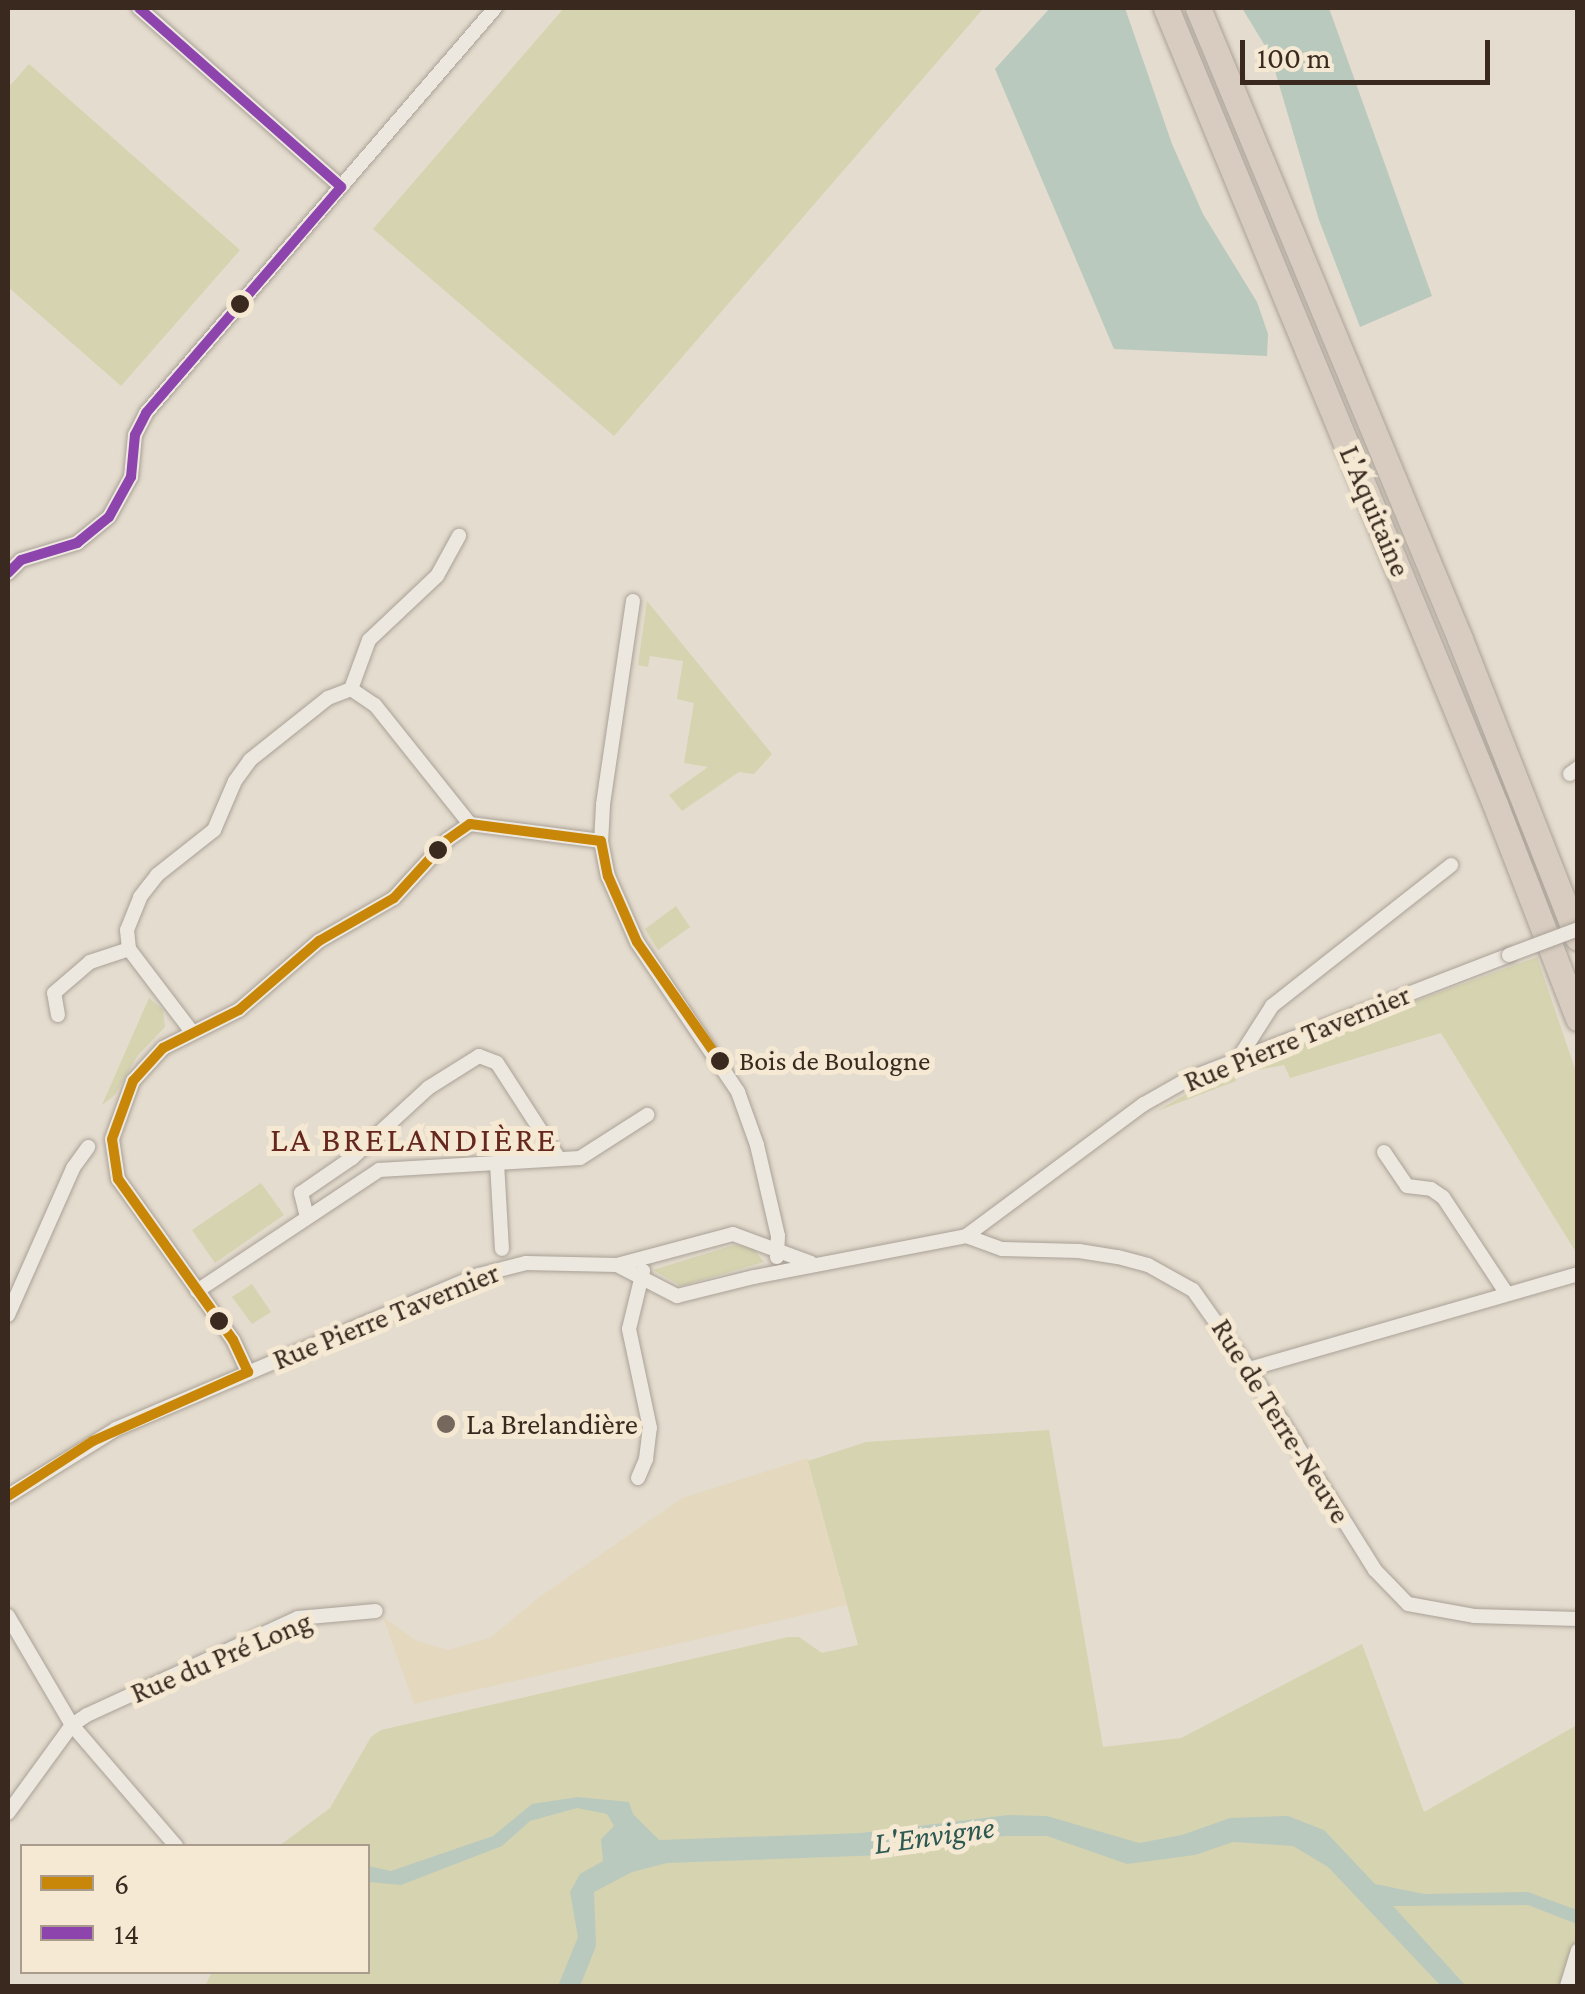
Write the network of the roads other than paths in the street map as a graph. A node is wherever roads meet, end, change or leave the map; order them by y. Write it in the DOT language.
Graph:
graph roads {
  1 [pos="139,8"];
  2 [pos="495,8"];
  3 [pos="1166,8"];
  4 [pos="1198,8"];
  5 [pos="341,187"];
  6 [pos="459,536"];
  7 [pos="8,573"];
  8 [pos="634,602"];
  9 [pos="350,689"];
  10 [pos="470,824"];
  11 [pos="601,841"];
  12 [pos="1451,865"];
  13 [pos="1578,929"];
  14 [pos="1578,938"];
  15 [pos="129,949"];
  16 [pos="58,1015"];
  17 [pos="1578,1018"];
  18 [pos="192,1032"];
  19 [pos="1239,1056"];
  20 [pos="647,1114"];
  21 [pos="88,1147"];
  22 [pos="1384,1152"];
  23 [pos="559,1159"];
  24 [pos="496,1163"];
  25 [pos="306,1217"];
  26 [pos="966,1236"];
  27 [pos="502,1249"];
  28 [pos="779,1250"];
  29 [pos="650,1257"];
  30 [pos="817,1264"];
  31 [pos="617,1265"];
  32 [pos="774,1273"];
  33 [pos="1578,1274"];
  34 [pos="643,1280"];
  35 [pos="197,1291"];
  36 [pos="1508,1294"];
  37 [pos="8,1315"];
  38 [pos="1249,1369"];
  39 [pos="248,1372"];
  40 [pos="638,1478"];
  41 [pos="8,1496"];
  42 [pos="376,1610"];
  43 [pos="8,1616"];
  44 [pos="1578,1619"];
  45 [pos="72,1725"];
  46 [pos="8,1813"];
  47 [pos="174,1844"];
  48 [pos="1578,1951"];
  49 [pos="1566,1986"];
  1 -- 5 [label="street"];
  2 -- 5 [label="street"];
  3 -- 17 [label="highway, L'Aquitaine"];
  4 -- 14 [label="highway, L'Aquitaine"];
  5 -- 7 [label="street"];
  6 -- 9 [label="street"];
  8 -- 11 [label="street"];
  9 -- 10 [label="street"];
  9 -- 15 [label="street"];
  10 -- 11 [label="street"];
  10 -- 18 [label="street"];
  11 -- 28 [label="street"];
  12 -- 19 [label="street"];
  13 -- 19 [label="street, Rue Pierre Tavernier, bridge"];
  15 -- 16 [label="street"];
  15 -- 18 [label="street"];
  18 -- 35 [label="street"];
  19 -- 26 [label="street, Rue Pierre Tavernier"];
  20 -- 23 [label="street"];
  21 -- 37 [label="street"];
  22 -- 36 [label="street"];
  23 -- 24 [label="street"];
  23 -- 25 [label="street"];
  24 -- 25 [label="street"];
  24 -- 27 [label="street"];
  25 -- 35 [label="street"];
  26 -- 30 [label="street, Rue Pierre Tavernier"];
  26 -- 38 [label="street, Rue de Terre-Neuve"];
  28 -- 29 [label="street, Rue Pierre Tavernier"];
  28 -- 30 [label="street, Rue Pierre Tavernier"];
  28 -- 32 [label="street"];
  29 -- 31 [label="street, Rue Pierre Tavernier"];
  29 -- 34 [label="street"];
  30 -- 32 [label="street, Rue Pierre Tavernier"];
  31 -- 34 [label="street, Rue Pierre Tavernier"];
  31 -- 39 [label="street, Rue Pierre Tavernier"];
  32 -- 34 [label="street, Rue Pierre Tavernier"];
  33 -- 36 [label="street"];
  34 -- 40 [label="street"];
  35 -- 39 [label="street"];
  36 -- 38 [label="street"];
  38 -- 44 [label="street, Rue de Terre-Neuve"];
  39 -- 41 [label="street, Rue Pierre Tavernier"];
  42 -- 45 [label="street, Rue du Pré Long"];
  43 -- 45 [label="street"];
  45 -- 46 [label="street"];
  45 -- 47 [label="street"];
  48 -- 49 [label="street"];
}
